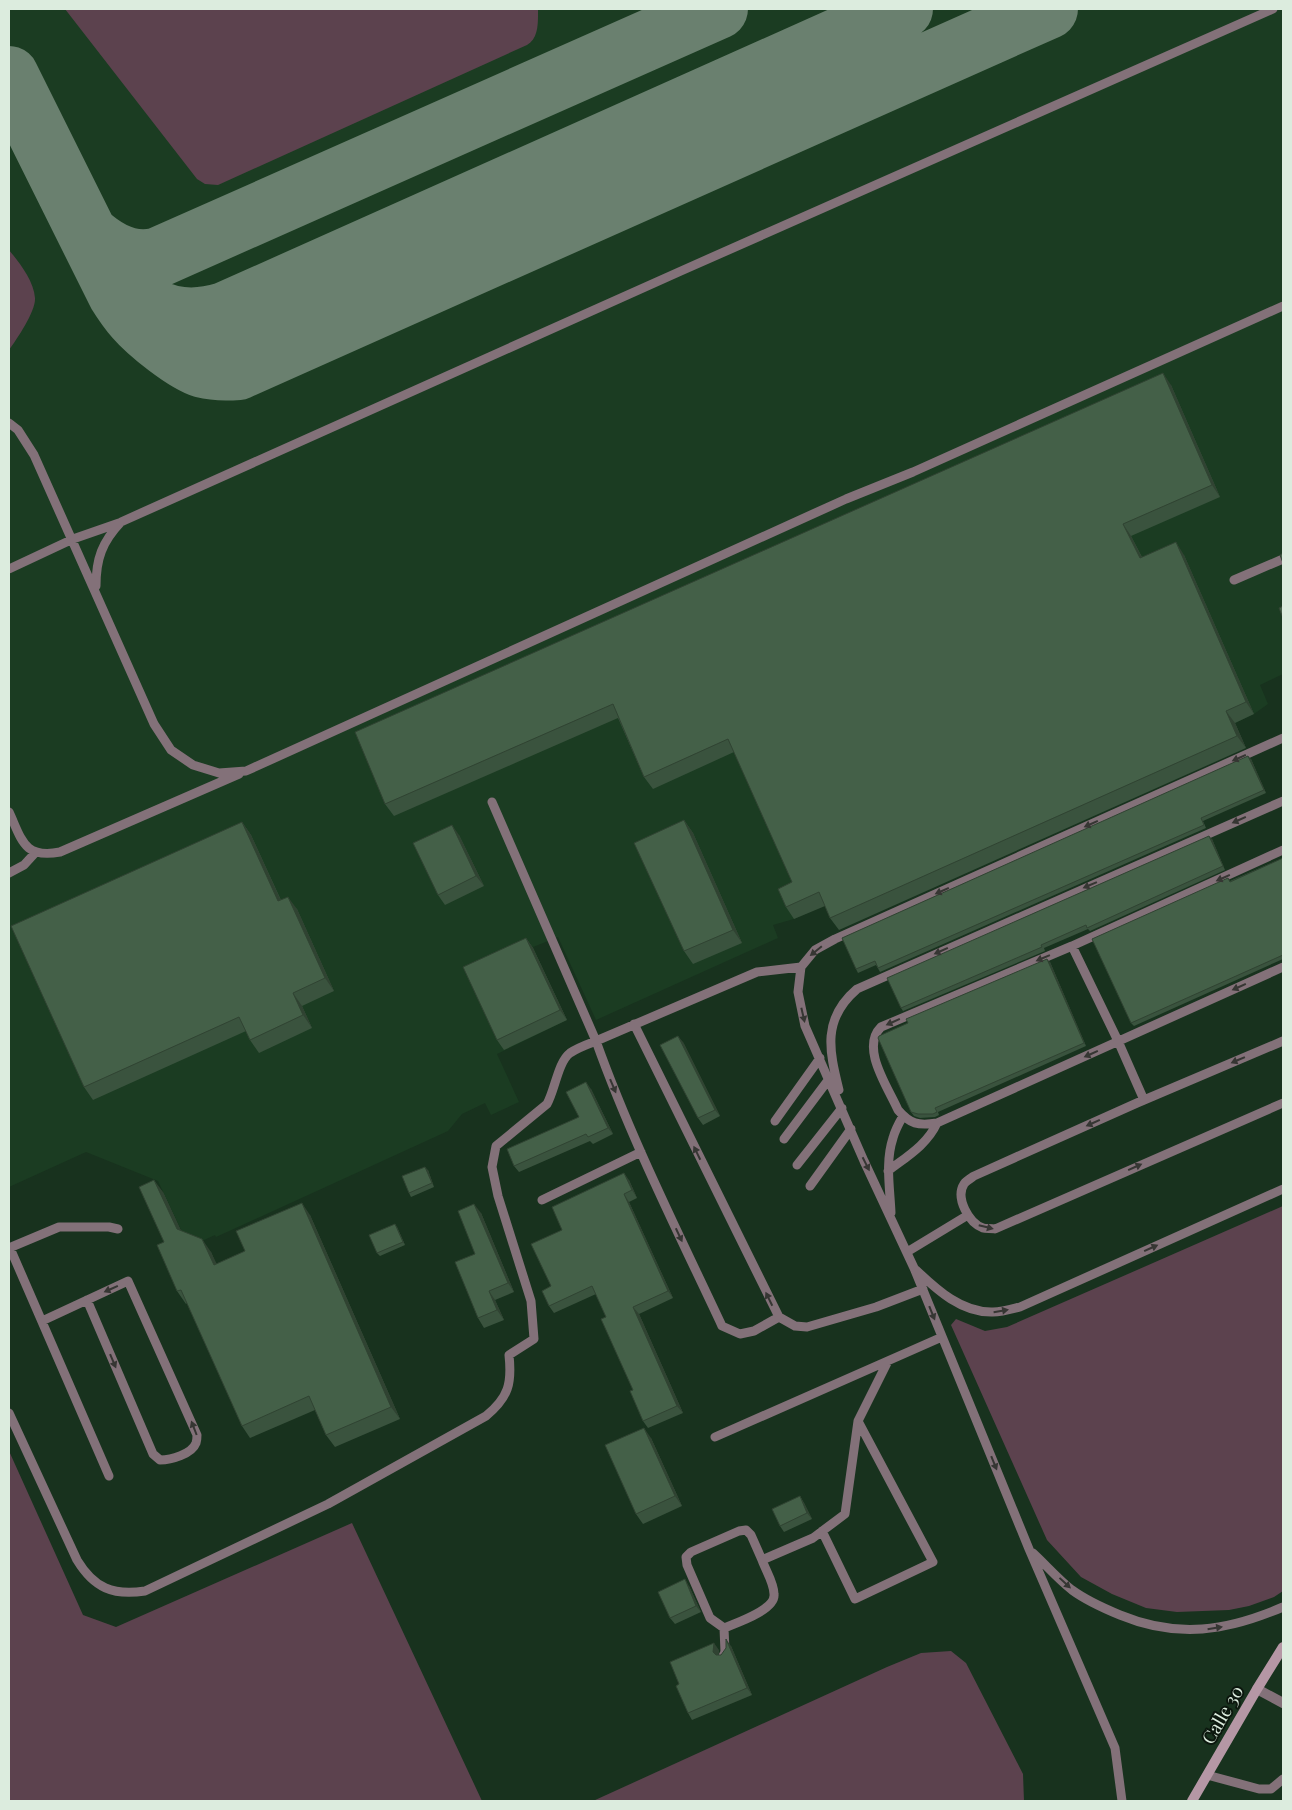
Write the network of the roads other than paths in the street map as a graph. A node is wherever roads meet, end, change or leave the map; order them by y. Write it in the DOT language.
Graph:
graph roads {
  1 [pos="1273,9"];
  2 [pos="1283,306"];
  3 [pos="9,423"];
  4 [pos="121,522"];
  5 [pos="72,539"];
  6 [pos="1283,559"];
  7 [pos="9,569"];
  8 [pos="1234,580"];
  9 [pos="96,591"];
  10 [pos="1283,738"];
  11 [pos="246,771"];
  12 [pos="1283,801"];
  13 [pos="492,802"];
  14 [pos="9,812"];
  15 [pos="1283,850"];
  16 [pos="35,853"];
  17 [pos="9,873"];
  18 [pos="1072,946"];
  19 [pos="801,967"];
  20 [pos="1283,967"];
  21 [pos="634,1024"];
  22 [pos="596,1041"];
  23 [pos="1118,1041"];
  24 [pos="1283,1041"];
  25 [pos="820,1058"];
  26 [pos="829,1079"];
  27 [pos="1144,1100"];
  28 [pos="1283,1103"];
  29 [pos="844,1112"];
  30 [pos="903,1116"];
  31 [pos="775,1121"];
  32 [pos="936,1123"];
  33 [pos="851,1129"];
  34 [pos="784,1139"];
  35 [pos="641,1152"];
  36 [pos="797,1165"];
  37 [pos="888,1171"];
  38 [pos="810,1186"];
  39 [pos="1283,1189"];
  40 [pos="542,1200"];
  41 [pos="968,1215"];
  42 [pos="891,1217"];
  43 [pos="118,1229"];
  44 [pos="9,1248"];
  45 [pos="907,1252"];
  46 [pos="914,1268"];
  47 [pos="923,1289"];
  48 [pos="86,1300"];
  49 [pos="779,1318"];
  50 [pos="42,1321"];
  51 [pos="942,1337"];
  52 [pos="888,1361"];
  53 [pos="9,1413"];
  54 [pos="858,1421"];
  55 [pos="715,1437"];
  56 [pos="109,1476"];
  57 [pos="822,1531"];
  58 [pos="1029,1549"];
  59 [pos="762,1560"];
  60 [pos="1283,1607"];
  61 [pos="724,1628"];
  62 [pos="1283,1647"];
  63 [pos="722,1656"];
  64 [pos="1257,1689"];
  65 [pos="1283,1703"];
  66 [pos="1207,1775"];
  67 [pos="1283,1779"];
  68 [pos="1122,1801"];
  69 [pos="1192,1801"];
  1 -- 4 [label="lane"];
  2 -- 11 [label="lane"];
  3 -- 5 [label="lane"];
  4 -- 5 [label="lane"];
  4 -- 9 [label="lane"];
  5 -- 7 [label="lane"];
  5 -- 9 [label="lane"];
  6 -- 8 [label="lane"];
  9 -- 11 [label="lane"];
  10 -- 19 [label="lane, one-way"];
  11 -- 16 [label="lane"];
  12 -- 29 [label="lane, one-way"];
  13 -- 22 [label="lane"];
  14 -- 16 [label="lane"];
  15 -- 18 [label="lane, one-way"];
  16 -- 17 [label="lane"];
  18 -- 23 [label="lane"];
  18 -- 30 [label="lane, one-way"];
  19 -- 21 [label="lane"];
  19 -- 25 [label="lane, one-way"];
  20 -- 23 [label="lane, one-way"];
  21 -- 22 [label="lane"];
  49 -- 21 [label="lane, one-way"];
  22 -- 35 [label="lane, one-way"];
  22 -- 53 [label="lane"];
  23 -- 27 [label="lane"];
  23 -- 32 [label="lane, one-way"];
  24 -- 27 [label="lane, one-way"];
  25 -- 26 [label="lane"];
  25 -- 31 [label="lane"];
  26 -- 29 [label="lane"];
  26 -- 34 [label="lane"];
  27 -- 41 [label="lane, one-way"];
  41 -- 28 [label="lane, one-way"];
  29 -- 33 [label="lane"];
  29 -- 36 [label="lane"];
  30 -- 32 [label="lane"];
  30 -- 37 [label="lane"];
  32 -- 37 [label="lane"];
  33 -- 38 [label="lane"];
  33 -- 42 [label="lane, one-way"];
  35 -- 40 [label="lane"];
  35 -- 49 [label="lane, one-way"];
  37 -- 42 [label="lane"];
  46 -- 39 [label="lane, one-way"];
  41 -- 45 [label="lane"];
  42 -- 45 [label="lane"];
  43 -- 44 [label="lane"];
  44 -- 50 [label="lane"];
  45 -- 46 [label="lane"];
  46 -- 47 [label="lane"];
  47 -- 49 [label="lane"];
  47 -- 51 [label="lane, one-way"];
  48 -- 48 [label="lane, one-way"];
  48 -- 50 [label="lane"];
  50 -- 56 [label="lane"];
  51 -- 52 [label="lane"];
  51 -- 58 [label="lane, one-way"];
  52 -- 54 [label="lane"];
  52 -- 55 [label="lane"];
  54 -- 57 [label="lane"];
  54 -- 57 [label="lane"];
  57 -- 59 [label="lane"];
  58 -- 60 [label="lane, one-way"];
  58 -- 68 [label="lane"];
  59 -- 61 [label="lane"];
  59 -- 61 [label="lane"];
  61 -- 63 [label="lane"];
  62 -- 64 [label="street, Calle 30"];
  64 -- 65 [label="street"];
  64 -- 66 [label="street, Calle 30"];
  66 -- 67 [label="lane"];
  66 -- 69 [label="street, Calle 30"];
}
